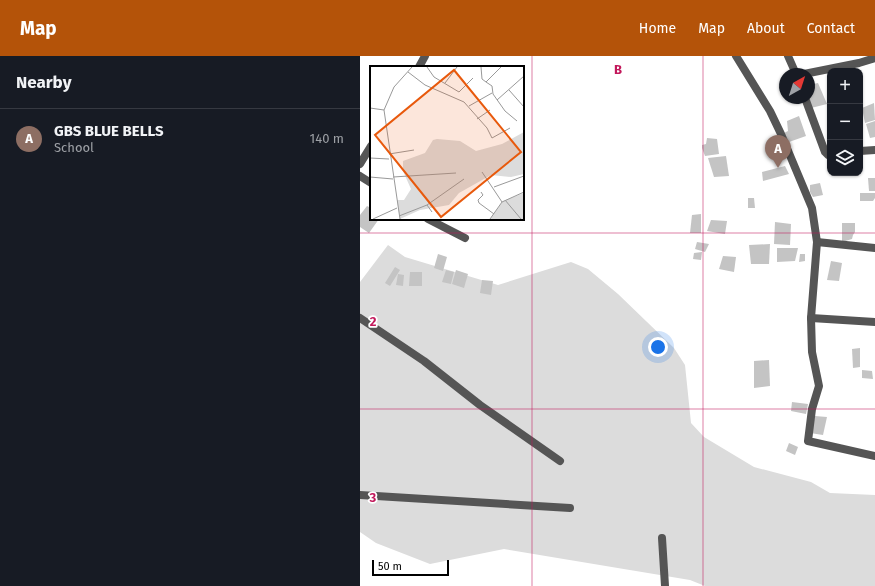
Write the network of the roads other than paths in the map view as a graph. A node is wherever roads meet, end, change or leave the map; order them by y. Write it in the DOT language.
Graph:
graph roads {
  1 [pos="425,56"];
  2 [pos="736,56"];
  3 [pos="788,56"];
  4 [pos="875,58"];
  5 [pos="420,66"];
  6 [pos="793,68"];
  7 [pos="815,72"];
  8 [pos="808,104"];
  9 [pos="370,148"];
  10 [pos="875,150"];
  11 [pos="863,151"];
  12 [pos="827,154"];
  13 [pos="360,164"];
  14 [pos="360,176"];
  15 [pos="370,182"];
  16 [pos="430,220"];
  17 [pos="466,238"];
  18 [pos="817,242"];
  19 [pos="875,248"];
  20 [pos="360,318"];
  21 [pos="811,318"];
  22 [pos="875,322"];
  23 [pos="875,456"];
  24 [pos="560,461"];
  25 [pos="360,495"];
  26 [pos="570,508"];
  27 [pos="662,538"];
  28 [pos="665,586"];
  1 -- 5 [label="street"];
  2 -- 18 [label="street"];
  3 -- 6 [label="street"];
  4 -- 7 [label="street"];
  8 -- 12 [label="street"];
  9 -- 13 [label="street"];
  10 -- 11 [label="street"];
  14 -- 15 [label="street"];
  16 -- 17 [label="street"];
  18 -- 19 [label="street"];
  18 -- 21 [label="street"];
  20 -- 24 [label="street"];
  21 -- 22 [label="street"];
  21 -- 23 [label="street"];
  25 -- 26 [label="street"];
  27 -- 28 [label="street"];
}
